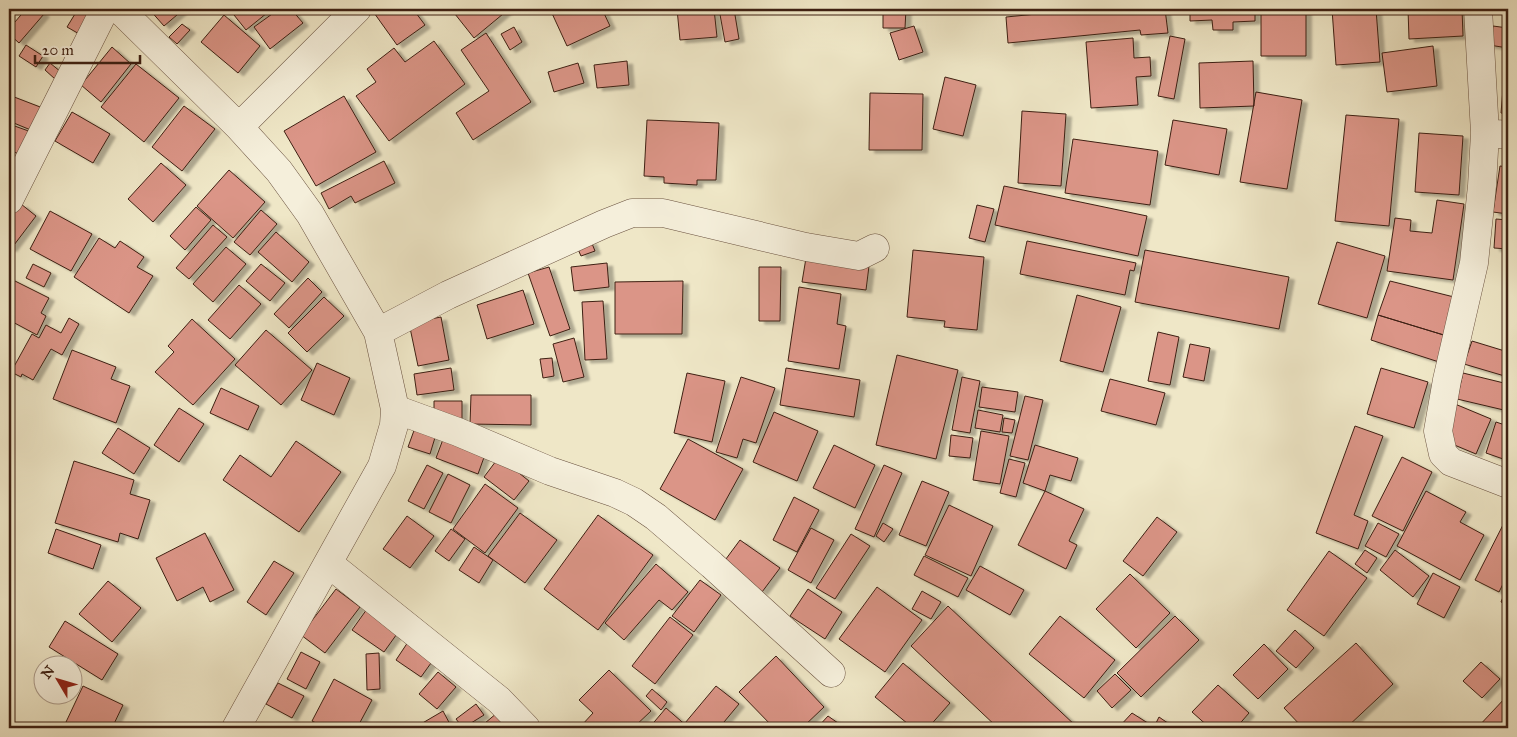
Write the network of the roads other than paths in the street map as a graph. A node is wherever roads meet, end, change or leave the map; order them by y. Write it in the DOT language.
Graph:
graph roads {
  1 [pos="105,9"];
  2 [pos="119,9"];
  3 [pos="357,9"];
  4 [pos="1478,9"];
  5 [pos="239,127"];
  6 [pos="1497,134"];
  7 [pos="9,200"];
  8 [pos="875,248"];
  9 [pos="378,332"];
  10 [pos="394,409"];
  11 [pos="1508,484"];
  12 [pos="328,563"];
  13 [pos="831,673"];
  14 [pos="236,728"];
  15 [pos="526,728"];
  1 -- 7 [label="street"];
  2 -- 5 [label="street"];
  3 -- 5 [label="street"];
  4 -- 6 [label="street"];
  5 -- 9 [label="street"];
  6 -- 11 [label="street"];
  8 -- 9 [label="street"];
  9 -- 10 [label="street"];
  10 -- 12 [label="street"];
  10 -- 13 [label="street"];
  12 -- 14 [label="street"];
  12 -- 15 [label="street"];
}
